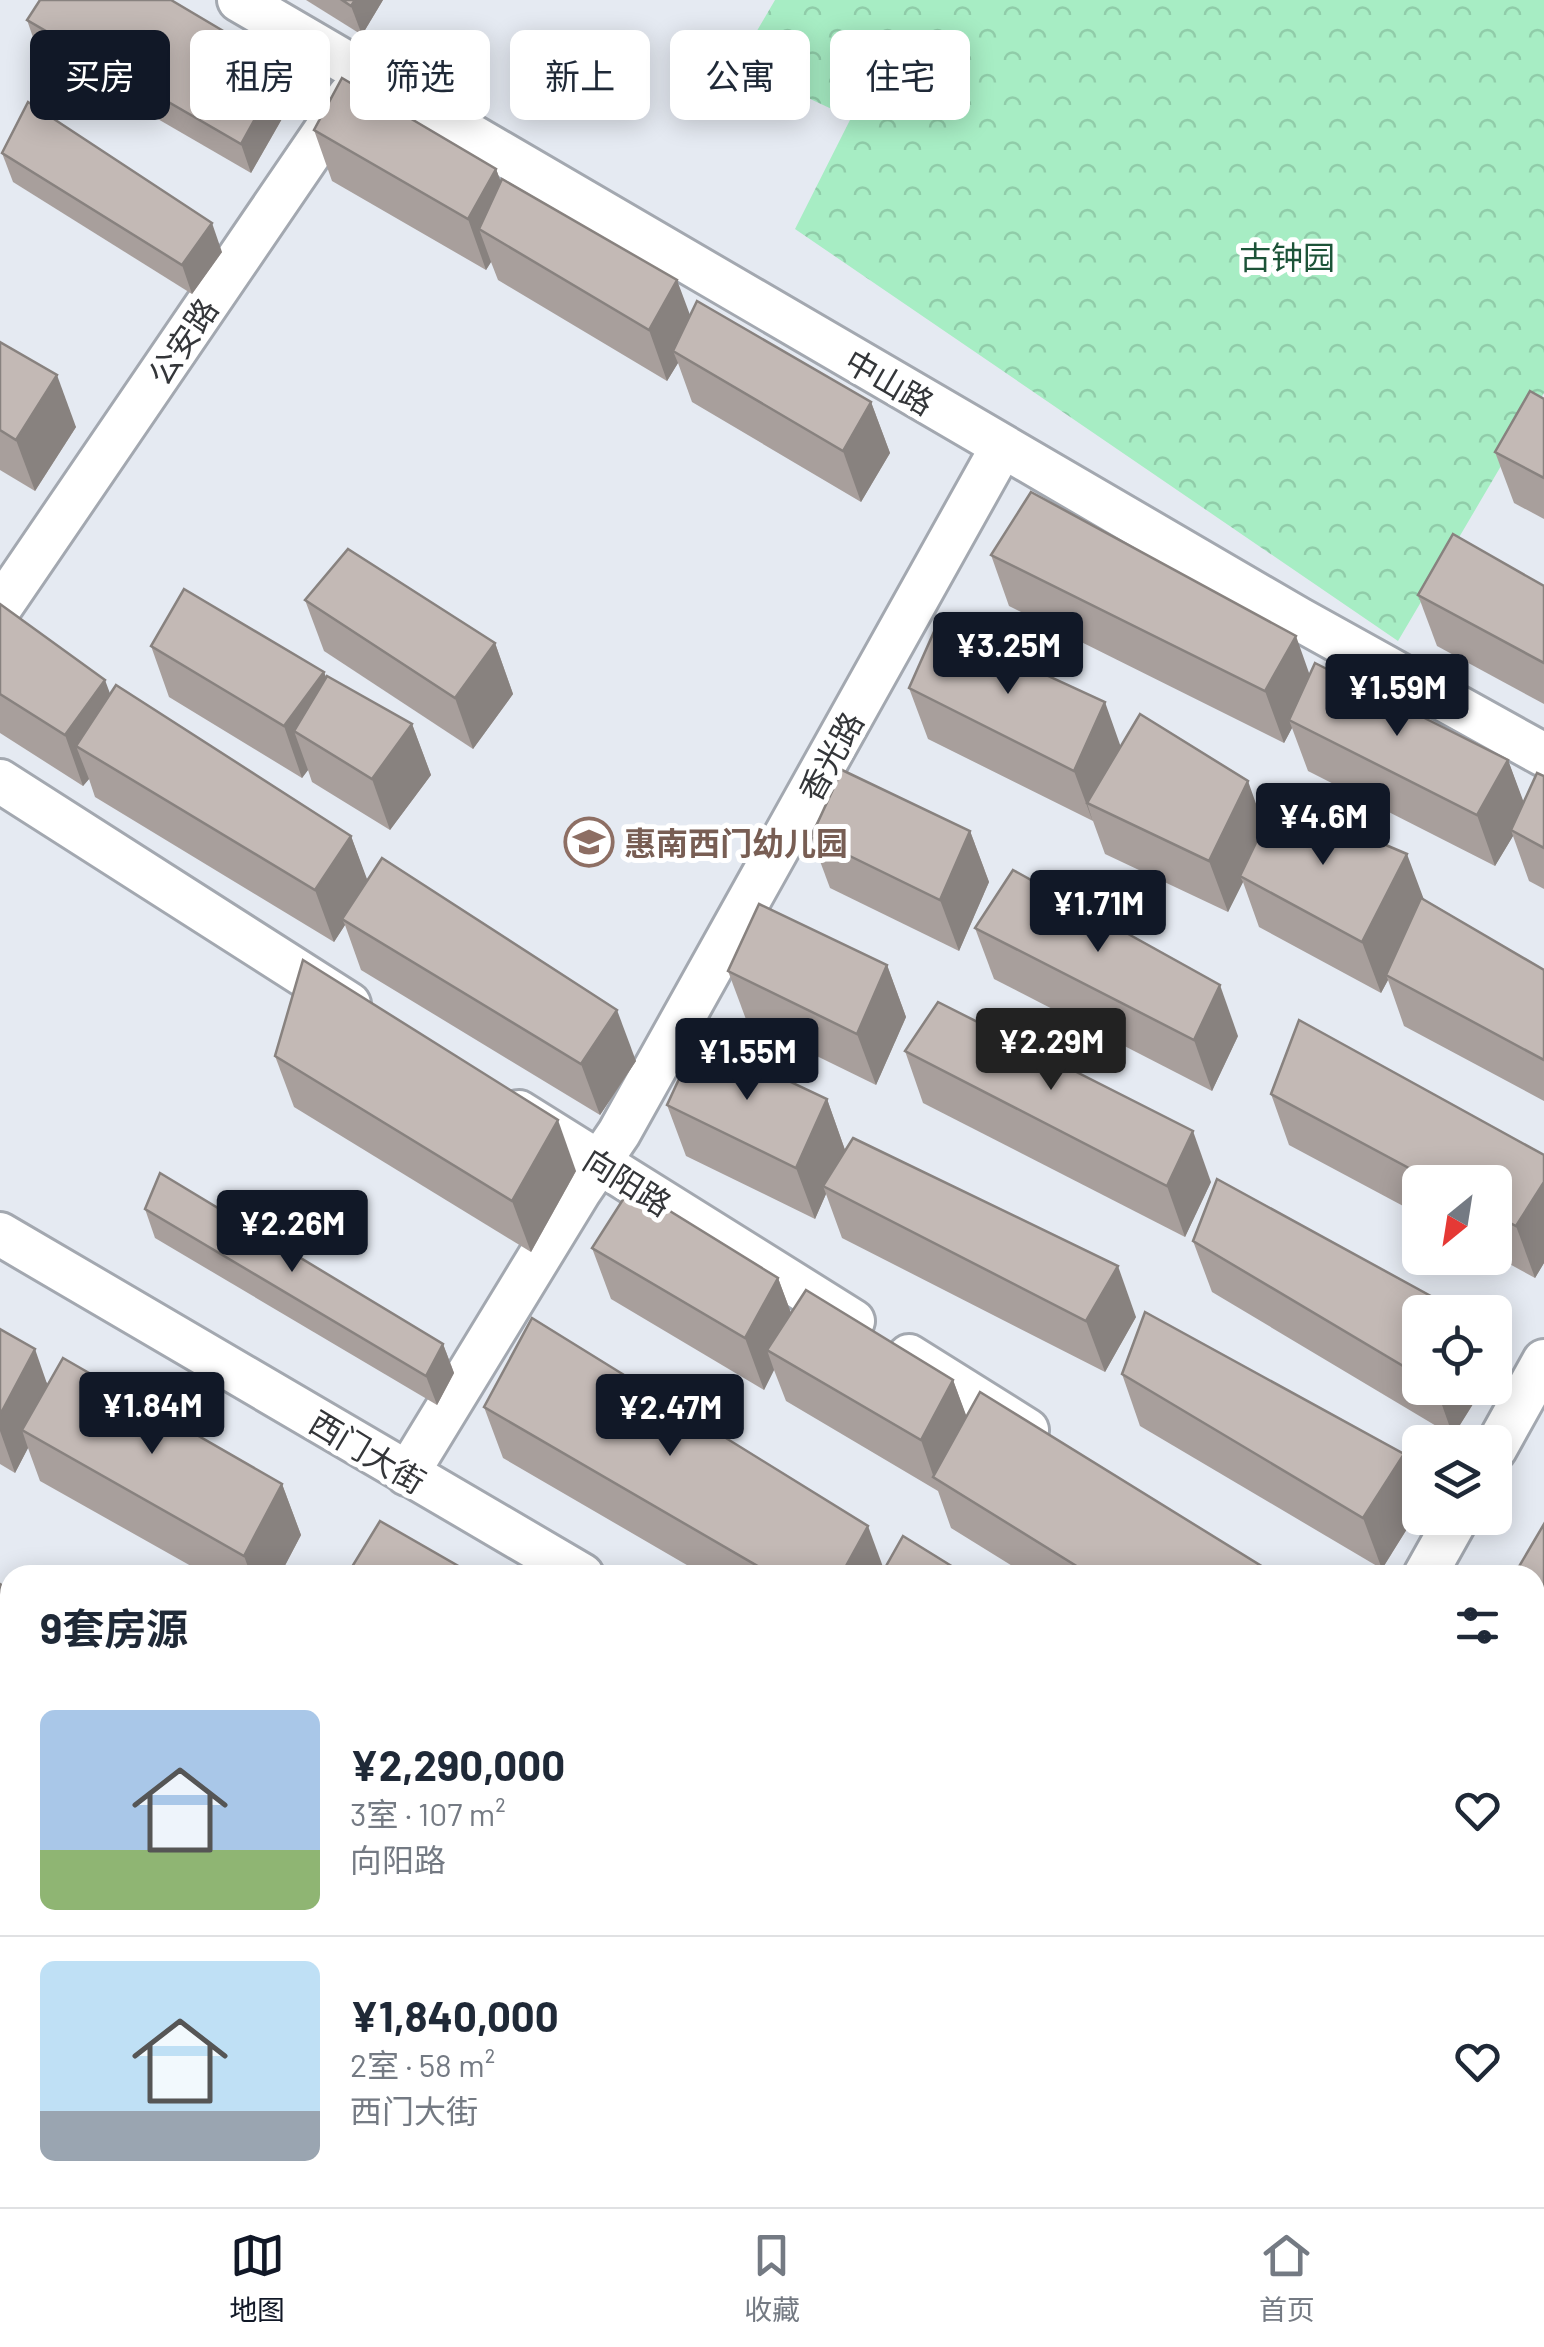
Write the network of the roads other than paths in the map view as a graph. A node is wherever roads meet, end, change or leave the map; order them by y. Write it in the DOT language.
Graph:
graph roads {
  1 [pos="239,0"];
  2 [pos="350,66"];
  3 [pos="350,95"];
  4 [pos="443,120"];
  5 [pos="1002,446"];
  6 [pos="0,608"];
  7 [pos="1544,756"];
  8 [pos="0,781"];
  9 [pos="378,1022"];
  10 [pos="492,1095"];
  11 [pos="598,1163"];
  12 [pos="0,1234"];
  13 [pos="1544,1361"];
  14 [pos="1508,1425"];
  15 [pos="1066,1454"];
  16 [pos="407,1474"];
  17 [pos="1447,1535"];
  18 [pos="565,1565"];
  19 [pos="1431,1565"];
  1 -- 2 [label="street, 中山路"];
  3 -- 6 [label="street, 公安路"];
  4 -- 5 [label="street, 中山路"];
  5 -- 7 [label="street, 中山路"];
  5 -- 11 [label="street, 香光路"];
  8 -- 9 [label="street"];
  10 -- 11 [label="street, 向阳路"];
  11 -- 15 [label="street, 向阳路"];
  11 -- 16 [label="street, 香光路"];
  12 -- 16 [label="street, 西门大街"];
  13 -- 14 [label="street"];
  16 -- 18 [label="street, 西门大街"];
  17 -- 19 [label="street"];
}
